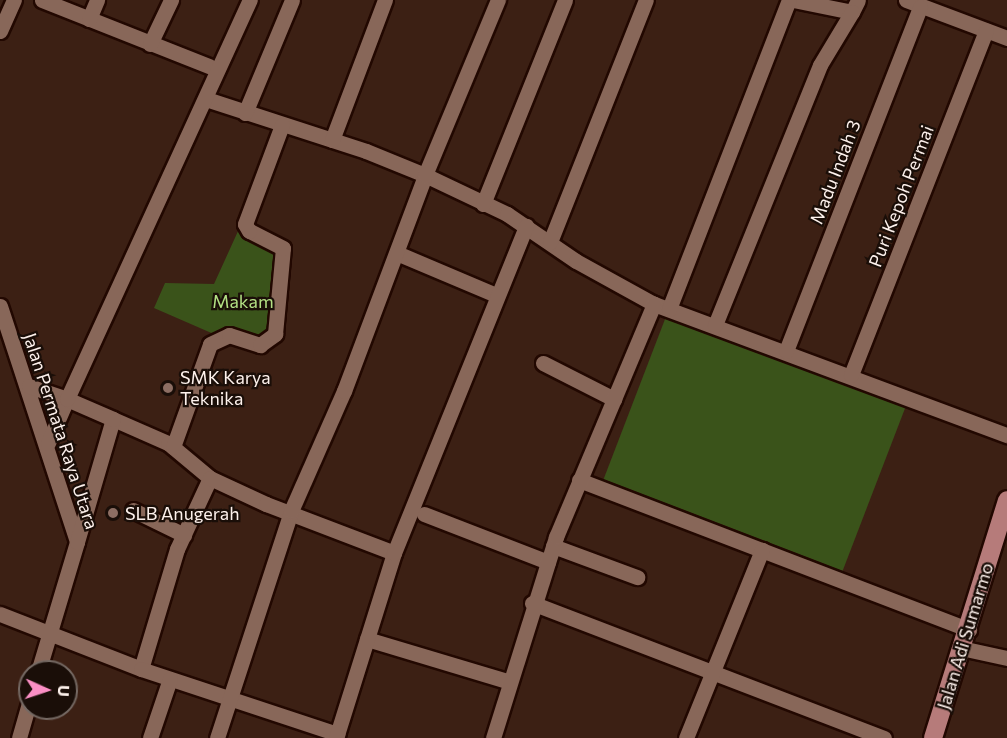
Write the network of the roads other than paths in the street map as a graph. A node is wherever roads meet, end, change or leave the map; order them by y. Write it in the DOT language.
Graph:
graph roads {
  1 [pos="14,0"];
  2 [pos="42,0"];
  3 [pos="98,0"];
  4 [pos="171,0"];
  5 [pos="250,0"];
  6 [pos="292,0"];
  7 [pos="385,0"];
  8 [pos="498,0"];
  9 [pos="565,0"];
  10 [pos="646,0"];
  11 [pos="789,0"];
  12 [pos="793,0"];
  13 [pos="913,3"];
  14 [pos="855,6"];
  15 [pos="89,19"];
  16 [pos="0,31"];
  17 [pos="986,31"];
  18 [pos="1007,38"];
  19 [pos="150,44"];
  20 [pos="209,66"];
  21 [pos="206,99"];
  22 [pos="245,113"];
  23 [pos="282,125"];
  24 [pos="332,140"];
  25 [pos="425,175"];
  26 [pos="483,204"];
  27 [pos="526,226"];
  28 [pos="550,242"];
  29 [pos="399,254"];
  30 [pos="496,295"];
  31 [pos="0,306"];
  32 [pos="662,306"];
  33 [pos="714,325"];
  34 [pos="786,351"];
  35 [pos="543,363"];
  36 [pos="851,375"];
  37 [pos="29,387"];
  38 [pos="67,399"];
  39 [pos="614,399"];
  40 [pos="113,419"];
  41 [pos="1007,435"];
  42 [pos="48,443"];
  43 [pos="172,447"];
  44 [pos="210,478"];
  45 [pos="579,480"];
  46 [pos="1007,500"];
  47 [pos="133,510"];
  48 [pos="291,511"];
  49 [pos="424,514"];
  50 [pos="184,535"];
  51 [pos="77,542"];
  52 [pos="553,546"];
  53 [pos="762,550"];
  54 [pos="394,553"];
  55 [pos="548,562"];
  56 [pos="638,577"];
  57 [pos="532,603"];
  58 [pos="0,614"];
  59 [pos="969,630"];
  60 [pos="48,635"];
  61 [pos="367,639"];
  62 [pos="961,648"];
  63 [pos="1007,658"];
  64 [pos="41,660"];
  65 [pos="141,669"];
  66 [pos="712,673"];
  67 [pos="170,679"];
  68 [pos="510,682"];
  69 [pos="229,699"];
  70 [pos="24,720"];
  71 [pos="337,736"];
  72 [pos="19,738"];
  73 [pos="150,738"];
  74 [pos="217,738"];
  75 [pos="493,738"];
  76 [pos="686,738"];
  77 [pos="884,738"];
  78 [pos="933,738"];
  1 -- 16 [label="street"];
  2 -- 15 [label="street"];
  3 -- 15 [label="street"];
  4 -- 19 [label="street"];
  5 -- 21 [label="street"];
  6 -- 22 [label="street"];
  7 -- 24 [label="street"];
  8 -- 25 [label="street"];
  9 -- 26 [label="street"];
  10 -- 28 [label="street"];
  11 -- 32 [label="street"];
  12 -- 14 [label="street"];
  13 -- 17 [label="street"];
  13 -- 34 [label="street, Madu Indah 3"];
  14 -- 33 [label="street"];
  15 -- 19 [label="street"];
  17 -- 18 [label="street"];
  17 -- 36 [label="street, Puri Kepoh Permai"];
  19 -- 20 [label="street"];
  21 -- 22 [label="street"];
  21 -- 38 [label="street"];
  22 -- 23 [label="street"];
  23 -- 24 [label="street"];
  23 -- 43 [label="street"];
  24 -- 25 [label="street"];
  25 -- 26 [label="street"];
  25 -- 29 [label="street"];
  26 -- 27 [label="street"];
  27 -- 28 [label="street"];
  27 -- 30 [label="street"];
  28 -- 32 [label="street"];
  29 -- 30 [label="street"];
  29 -- 48 [label="street"];
  30 -- 54 [label="street"];
  31 -- 37 [label="street, Jalan Permata Raya Utara"];
  32 -- 33 [label="street"];
  32 -- 39 [label="street"];
  33 -- 34 [label="street"];
  34 -- 36 [label="street"];
  35 -- 39 [label="street"];
  36 -- 41 [label="street"];
  37 -- 38 [label="street"];
  37 -- 42 [label="street, Jalan Permata Raya Utara"];
  38 -- 40 [label="street"];
  38 -- 42 [label="street"];
  39 -- 45 [label="street"];
  40 -- 43 [label="street"];
  40 -- 51 [label="street"];
  42 -- 51 [label="street, Jalan Permata Raya Utara"];
  43 -- 44 [label="street"];
  44 -- 48 [label="street"];
  44 -- 50 [label="street"];
  45 -- 52 [label="street"];
  45 -- 53 [label="street"];
  46 -- 59 [label="main road, Jalan Adi Sumarmo"];
  47 -- 50 [label="street"];
  48 -- 54 [label="street"];
  48 -- 69 [label="street"];
  49 -- 55 [label="street"];
  50 -- 65 [label="street"];
  51 -- 60 [label="street, Jalan Permata Raya Utara"];
  52 -- 55 [label="street"];
  52 -- 56 [label="street"];
  53 -- 59 [label="street"];
  53 -- 66 [label="street"];
  54 -- 61 [label="street"];
  55 -- 57 [label="street"];
  57 -- 66 [label="street"];
  57 -- 68 [label="street"];
  58 -- 60 [label="street"];
  59 -- 62 [label="main road, Jalan Adi Sumarmo"];
  60 -- 64 [label="street, Jalan Permata Raya Utara"];
  60 -- 65 [label="street"];
  61 -- 68 [label="street"];
  61 -- 71 [label="street"];
  62 -- 63 [label="street"];
  62 -- 78 [label="main road, Jalan Adi Sumarmo"];
  65 -- 67 [label="street"];
  66 -- 76 [label="street"];
  66 -- 77 [label="street"];
  67 -- 69 [label="street"];
  67 -- 73 [label="street"];
  68 -- 75 [label="street"];
  69 -- 71 [label="street"];
  69 -- 74 [label="street"];
  70 -- 72 [label="street"];
}
